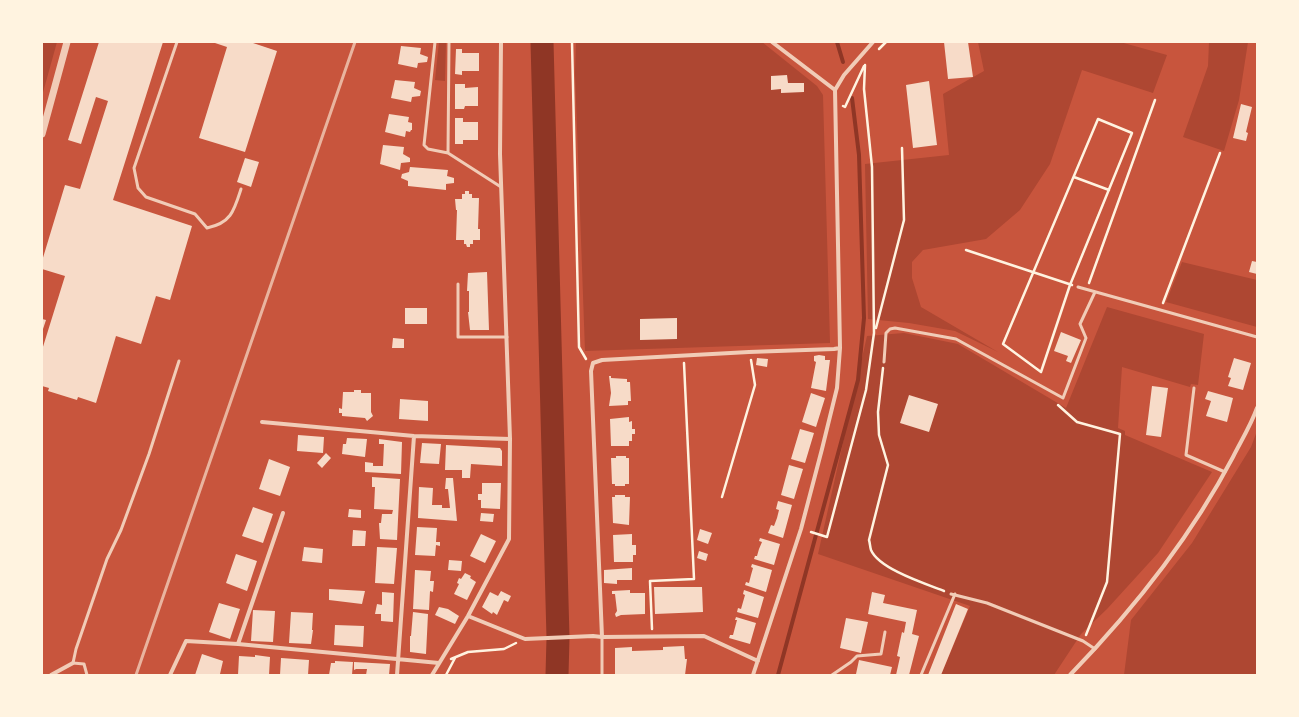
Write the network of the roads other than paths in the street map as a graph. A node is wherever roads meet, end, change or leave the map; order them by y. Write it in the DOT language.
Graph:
graph roads {
  1 [pos="67,42"];
  2 [pos="177,42"];
  3 [pos="435,42"];
  4 [pos="449,42"];
  5 [pos="501,42"];
  6 [pos="772,42"];
  7 [pos="873,42"];
  8 [pos="835,90"];
  9 [pos="42,134"];
  10 [pos="448,153"];
  11 [pos="501,187"];
  12 [pos="241,189"];
  13 [pos="458,284"];
  14 [pos="1078,288"];
  15 [pos="1095,292"];
  16 [pos="507,337"];
  17 [pos="1257,337"];
  18 [pos="840,348"];
  19 [pos="180,361"];
  20 [pos="884,362"];
  21 [pos="1194,388"];
  22 [pos="1257,408"];
  23 [pos="262,422"];
  24 [pos="414,436"];
  25 [pos="510,439"];
  26 [pos="1225,472"];
  27 [pos="283,513"];
  28 [pos="468,616"];
  29 [pos="885,632"];
  30 [pos="602,637"];
  31 [pos="238,644"];
  32 [pos="1095,649"];
  33 [pos="397,661"];
  34 [pos="758,661"];
  35 [pos="73,663"];
  36 [pos="439,663"];
  37 [pos="51,675"];
  38 [pos="87,675"];
  39 [pos="170,675"];
  40 [pos="397,675"];
  41 [pos="432,675"];
  42 [pos="602,675"];
  43 [pos="753,675"];
  44 [pos="832,675"];
  45 [pos="921,675"];
  46 [pos="1070,675"];
  1 -- 9 [label="street"];
  2 -- 12 [label="lane"];
  3 -- 10 [label="lane"];
  4 -- 10 [label="lane"];
  5 -- 11 [label="street"];
  6 -- 8 [label="street"];
  7 -- 8 [label="street"];
  8 -- 18 [label="street"];
  10 -- 11 [label="lane"];
  11 -- 16 [label="street"];
  13 -- 16 [label="lane"];
  14 -- 15 [label="lane"];
  15 -- 17 [label="lane"];
  15 -- 20 [label="lane"];
  16 -- 25 [label="street"];
  18 -- 30 [label="street"];
  18 -- 34 [label="street"];
  19 -- 35 [label="lane"];
  21 -- 26 [label="lane"];
  22 -- 26 [label="street"];
  23 -- 24 [label="street"];
  24 -- 25 [label="street"];
  24 -- 33 [label="street"];
  25 -- 28 [label="street"];
  26 -- 32 [label="street"];
  27 -- 31 [label="street"];
  28 -- 30 [label="street"];
  28 -- 36 [label="street"];
  29 -- 44 [label="lane"];
  30 -- 34 [label="street"];
  30 -- 42 [label="lane"];
  31 -- 33 [label="street"];
  31 -- 39 [label="street"];
  32 -- 45 [label="lane"];
  32 -- 46 [label="street"];
  33 -- 36 [label="street"];
  33 -- 40 [label="street"];
  34 -- 43 [label="street"];
  35 -- 37 [label="street"];
  35 -- 38 [label="lane"];
  36 -- 41 [label="street"];
}
